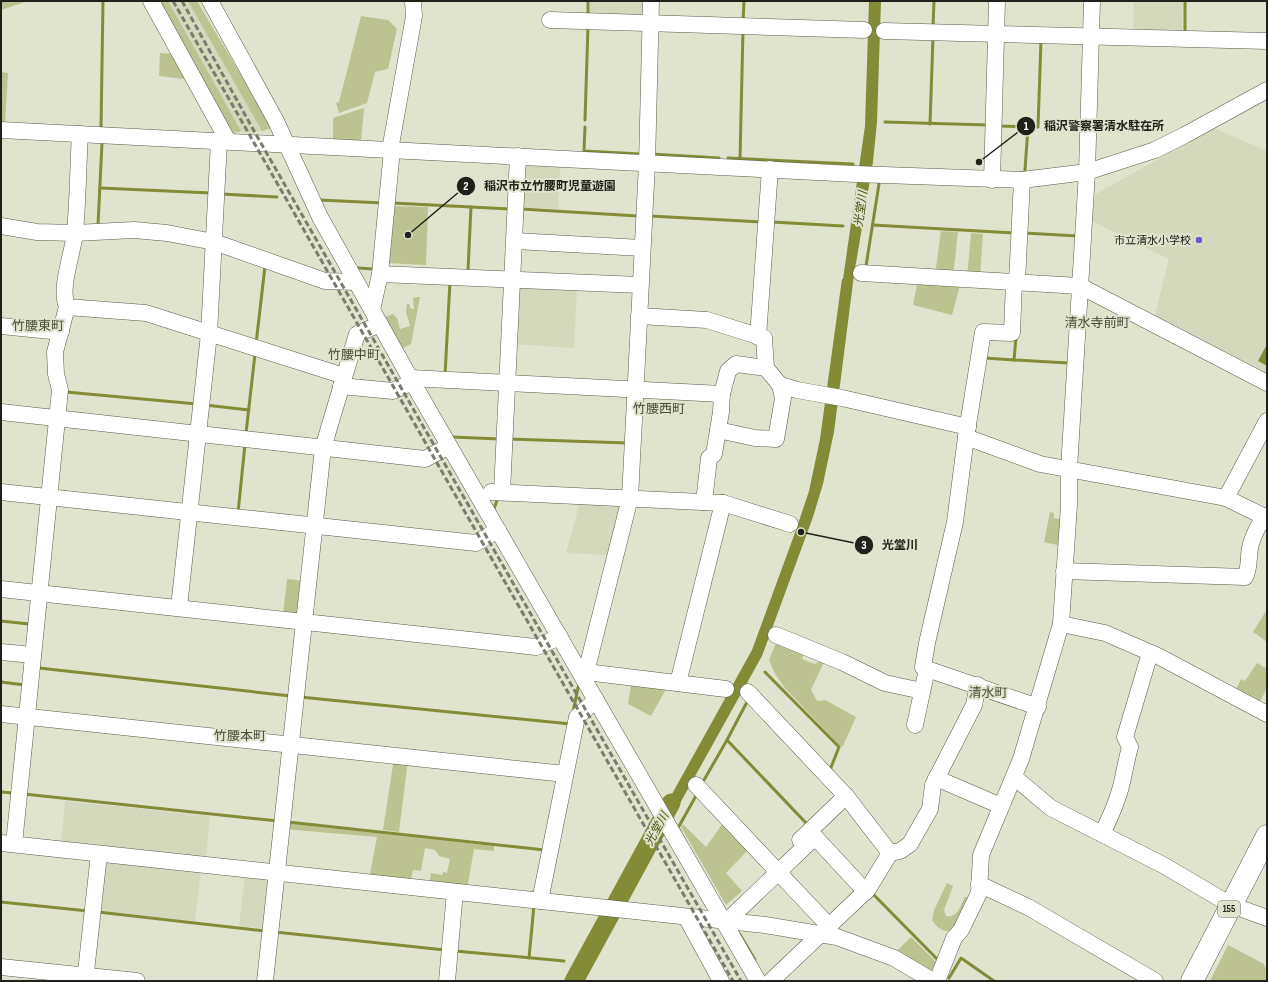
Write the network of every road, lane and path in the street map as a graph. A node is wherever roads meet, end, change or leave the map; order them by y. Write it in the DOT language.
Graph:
graph roads {
  1 [pos="151,1"];
  2 [pos="210,1"];
  3 [pos="413,1"];
  4 [pos="651,1"];
  5 [pos="997,1"];
  6 [pos="1092,1"];
  7 [pos="550,20"];
  8 [pos="650,24"];
  9 [pos="864,30"];
  10 [pos="884,31"];
  11 [pos="996,34"];
  12 [pos="1091,37"];
  13 [pos="1267,41"];
  14 [pos="1263,96"];
  15 [pos="1,130"];
  16 [pos="80,134"];
  17 [pos="224,141"];
  18 [pos="287,145"];
  19 [pos="391,150"];
  20 [pos="518,156"];
  21 [pos="647,164"];
  22 [pos="770,169"];
  23 [pos="1087,172"];
  24 [pos="992,180"];
  25 [pos="1022,180"];
  26 [pos="1,226"];
  27 [pos="75,233"];
  28 [pos="214,242"];
  29 [pos="515,242"];
  30 [pos="642,248"];
  31 [pos="861,273"];
  32 [pos="380,274"];
  33 [pos="513,279"];
  34 [pos="356,282"];
  35 [pos="1015,282"];
  36 [pos="640,285"];
  37 [pos="1080,286"];
  38 [pos="67,307"];
  39 [pos="639,316"];
  40 [pos="376,317"];
  41 [pos="1,326"];
  42 [pos="61,332"];
  43 [pos="209,334"];
  44 [pos="758,337"];
  45 [pos="766,368"];
  46 [pos="411,380"];
  47 [pos="343,381"];
  48 [pos="508,382"];
  49 [pos="1267,383"];
  50 [pos="780,385"];
  51 [pos="635,388"];
  52 [pos="722,394"];
  53 [pos="1,412"];
  54 [pos="57,419"];
  55 [pos="1267,421"];
  56 [pos="718,430"];
  57 [pos="967,432"];
  58 [pos="198,434"];
  59 [pos="449,446"];
  60 [pos="323,448"];
  61 [pos="1069,469"];
  62 [pos="476,491"];
  63 [pos="1,492"];
  64 [pos="502,492"];
  65 [pos="49,497"];
  66 [pos="630,498"];
  67 [pos="1226,498"];
  68 [pos="704,502"];
  69 [pos="723,503"];
  70 [pos="189,513"];
  71 [pos="1266,517"];
  72 [pos="790,524"];
  73 [pos="315,526"];
  74 [pos="498,530"];
  75 [pos="1064,571"];
  76 [pos="1,589"];
  77 [pos="39,593"];
  78 [pos="179,607"];
  79 [pos="304,621"];
  80 [pos="1061,624"];
  81 [pos="776,635"];
  82 [pos="560,637"];
  83 [pos="1,652"];
  84 [pos="1150,653"];
  85 [pos="32,655"];
  86 [pos="927,669"];
  87 [pos="585,676"];
  88 [pos="678,683"];
  89 [pos="978,685"];
  90 [pos="726,689"];
  91 [pos="922,691"];
  92 [pos="748,692"];
  93 [pos="596,700"];
  94 [pos="1038,706"];
  95 [pos="1,714"];
  96 [pos="1267,714"];
  97 [pos="26,716"];
  98 [pos="916,725"];
  99 [pos="291,744"];
  100 [pos="565,774"];
  101 [pos="1014,777"];
  102 [pos="936,778"];
  103 [pos="696,785"];
  104 [pos="846,796"];
  105 [pos="1001,806"];
  106 [pos="1102,834"];
  107 [pos="1267,836"];
  108 [pos="7,844"];
  109 [pos="890,853"];
  110 [pos="99,854"];
  111 [pos="775,869"];
  112 [pos="277,873"];
  113 [pos="979,884"];
  114 [pos="455,892"];
  115 [pos="866,892"];
  116 [pos="540,901"];
  117 [pos="1232,905"];
  118 [pos="686,917"];
  119 [pos="1267,918"];
  120 [pos="724,919"];
  121 [pos="825,930"];
  122 [pos="1,967"];
  123 [pos="85,978"];
  124 [pos="137,981"];
  125 [pos="265,981"];
  126 [pos="446,981"];
  127 [pos="722,981"];
  128 [pos="760,981"];
  129 [pos="933,981"];
  130 [pos="937,981"];
  131 [pos="1155,981"];
  132 [pos="1192,981"];
  1 -- 17 [label="street"];
  2 -- 18 [label="street"];
  3 -- 19 [label="street"];
  4 -- 8 [label="street"];
  5 -- 11 [label="street"];
  6 -- 12 [label="street"];
  7 -- 8 [label="street"];
  8 -- 9 [label="street"];
  8 -- 21 [label="street"];
  10 -- 11 [label="street"];
  11 -- 12 [label="street"];
  11 -- 24 [label="street"];
  12 -- 13 [label="street"];
  12 -- 23 [label="street"];
  14 -- 23 [label="street"];
  15 -- 16 [label="street"];
  16 -- 17 [label="street"];
  16 -- 27 [label="street"];
  17 -- 18 [label="street"];
  17 -- 28 [label="street"];
  18 -- 19 [label="street"];
  18 -- 34 [label="street"];
  19 -- 20 [label="street"];
  19 -- 32 [label="street"];
  20 -- 21 [label="street"];
  20 -- 29 [label="street"];
  21 -- 22 [label="street"];
  21 -- 30 [label="street"];
  22 -- 24 [label="street"];
  22 -- 44 [label="street"];
  23 -- 25 [label="street"];
  23 -- 37 [label="street"];
  24 -- 25 [label="street"];
  25 -- 35 [label="street"];
  26 -- 27 [label="street"];
  27 -- 28 [label="street"];
  27 -- 38 [label="street"];
  28 -- 34 [label="street"];
  28 -- 43 [label="street"];
  29 -- 30 [label="street"];
  29 -- 33 [label="street"];
  30 -- 36 [label="street"];
  31 -- 35 [label="street"];
  32 -- 33 [label="street"];
  32 -- 40 [label="street"];
  33 -- 36 [label="street"];
  33 -- 48 [label="street"];
  34 -- 40 [label="street"];
  35 -- 37 [label="street"];
  35 -- 57 [label="street"];
  36 -- 39 [label="street"];
  37 -- 49 [label="street"];
  37 -- 61 [label="street"];
  38 -- 42 [label="street"];
  38 -- 43 [label="street"];
  39 -- 44 [label="street"];
  39 -- 51 [label="street"];
  40 -- 46 [label="street"];
  40 -- 47 [label="street"];
  41 -- 42 [label="street"];
  42 -- 54 [label="street"];
  43 -- 47 [label="street"];
  43 -- 58 [label="street"];
  44 -- 45 [label="street"];
  45 -- 50 [label="street"];
  45 -- 52 [label="street"];
  46 -- 47 [label="street"];
  46 -- 48 [label="street"];
  46 -- 59 [label="street"];
  47 -- 60 [label="street"];
  48 -- 51 [label="street"];
  48 -- 64 [label="street"];
  50 -- 56 [label="street"];
  50 -- 57 [label="street"];
  51 -- 52 [label="street"];
  51 -- 66 [label="street"];
  52 -- 56 [label="street"];
  53 -- 54 [label="street"];
  54 -- 58 [label="street"];
  54 -- 65 [label="street"];
  55 -- 67 [label="street"];
  56 -- 68 [label="street"];
  57 -- 61 [label="street"];
  57 -- 86 [label="street"];
  58 -- 60 [label="street"];
  58 -- 70 [label="street"];
  59 -- 60 [label="street"];
  59 -- 62 [label="street"];
  60 -- 73 [label="street"];
  61 -- 67 [label="street"];
  61 -- 75 [label="street"];
  62 -- 64 [label="street"];
  62 -- 74 [label="street"];
  63 -- 65 [label="street"];
  64 -- 66 [label="street"];
  65 -- 70 [label="street"];
  65 -- 77 [label="street"];
  66 -- 68 [label="street"];
  66 -- 87 [label="street"];
  67 -- 71 [label="street"];
  68 -- 69 [label="street"];
  69 -- 72 [label="street"];
  69 -- 88 [label="street"];
  70 -- 73 [label="street"];
  70 -- 78 [label="street"];
  71 -- 75 [label="street"];
  73 -- 74 [label="street"];
  73 -- 79 [label="street"];
  74 -- 82 [label="street"];
  75 -- 80 [label="street"];
  76 -- 77 [label="street"];
  77 -- 78 [label="street"];
  77 -- 85 [label="street"];
  78 -- 79 [label="street"];
  79 -- 82 [label="street"];
  79 -- 99 [label="street"];
  80 -- 84 [label="street"];
  80 -- 94 [label="street"];
  81 -- 91 [label="street"];
  82 -- 87 [label="street"];
  83 -- 85 [label="street"];
  84 -- 96 [label="street"];
  84 -- 106 [label="street"];
  85 -- 97 [label="street"];
  86 -- 89 [label="street"];
  86 -- 91 [label="street"];
  87 -- 88 [label="street"];
  87 -- 93 [label="street"];
  88 -- 90 [label="street"];
  89 -- 94 [label="street"];
  89 -- 102 [label="street"];
  91 -- 98 [label="street"];
  92 -- 104 [label="street"];
  93 -- 100 [label="street"];
  93 -- 120 [label="street"];
  94 -- 101 [label="street"];
  95 -- 97 [label="street"];
  97 -- 99 [label="street"];
  97 -- 108 [label="street"];
  99 -- 100 [label="street"];
  99 -- 112 [label="street"];
  100 -- 116 [label="street"];
  101 -- 105 [label="street"];
  101 -- 106 [label="street"];
  102 -- 105 [label="street"];
  102 -- 109 [label="street"];
  103 -- 111 [label="street"];
  104 -- 109 [label="street"];
  104 -- 111 [label="street"];
  105 -- 113 [label="street"];
  106 -- 117 [label="street"];
  107 -- 117 [label="highway, 155"];
  108 -- 110 [label="street"];
  109 -- 115 [label="street"];
  110 -- 112 [label="street"];
  110 -- 123 [label="street"];
  111 -- 115 [label="street"];
  111 -- 120 [label="street"];
  111 -- 121 [label="street"];
  112 -- 114 [label="street"];
  112 -- 125 [label="street"];
  113 -- 130 [label="street"];
  113 -- 131 [label="street"];
  114 -- 116 [label="street"];
  114 -- 126 [label="street"];
  115 -- 121 [label="street"];
  116 -- 118 [label="street"];
  117 -- 119 [label="street"];
  117 -- 132 [label="highway, 155"];
  118 -- 120 [label="street"];
  118 -- 127 [label="street"];
  120 -- 121 [label="street"];
  120 -- 128 [label="street"];
  121 -- 128 [label="street"];
  121 -- 129 [label="street"];
  122 -- 123 [label="street"];
  123 -- 124 [label="street"];
}
